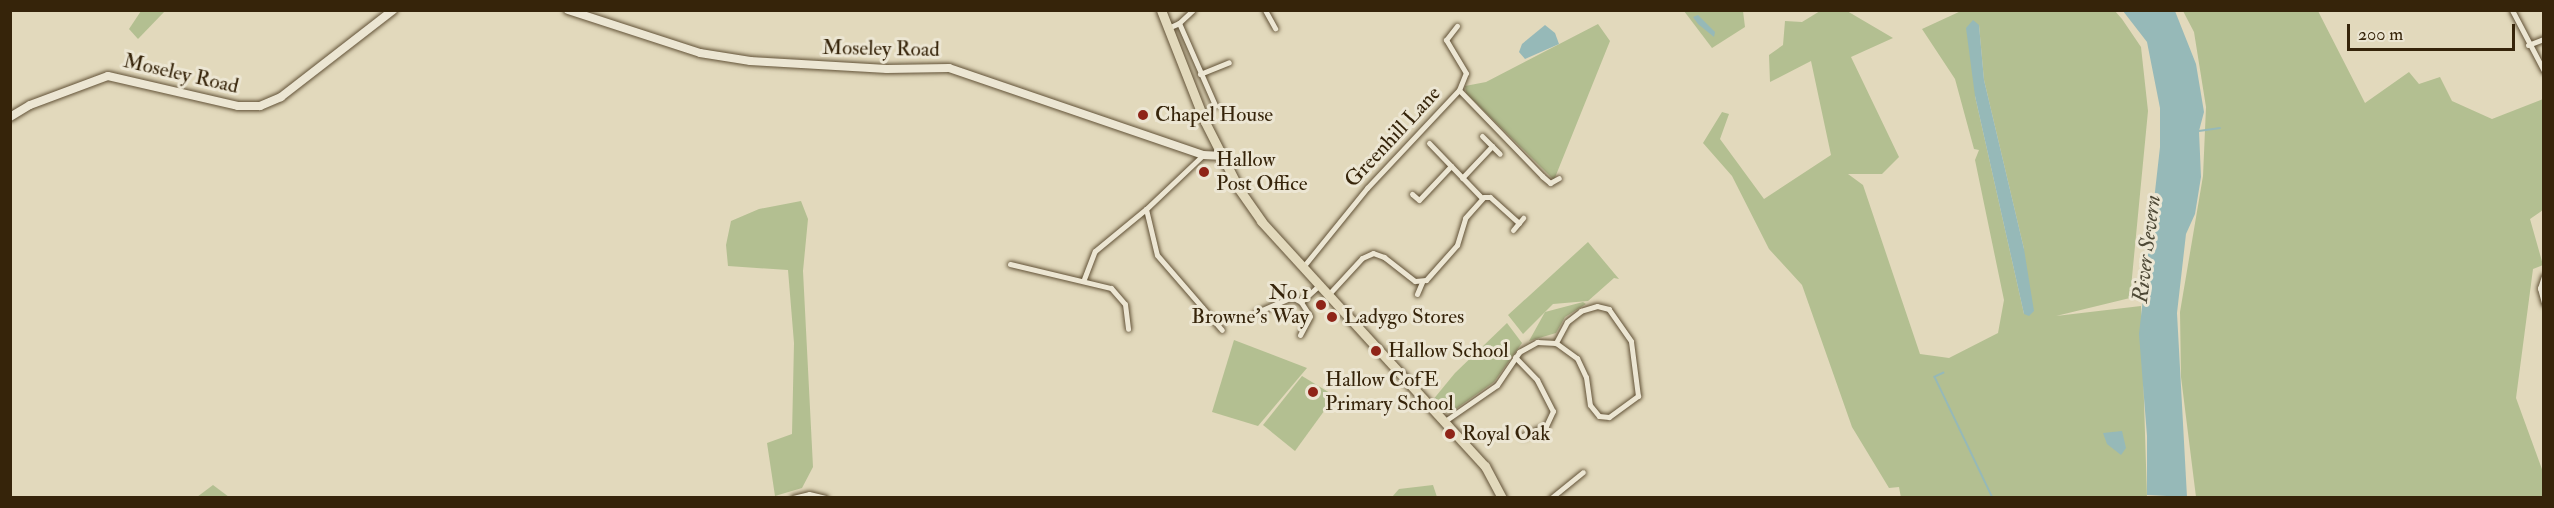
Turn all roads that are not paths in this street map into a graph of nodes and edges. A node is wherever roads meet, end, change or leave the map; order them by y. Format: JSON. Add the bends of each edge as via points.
{"nodes":[{"id":1,"x":393,"y":10,"type":"edge"},
{"id":2,"x":568,"y":10,"type":"edge"},
{"id":3,"x":1161,"y":10,"type":"edge"},
{"id":4,"x":1193,"y":10,"type":"edge"},
{"id":5,"x":1265,"y":10,"type":"edge"},
{"id":6,"x":2511,"y":10,"type":"edge"},
{"id":7,"x":1179,"y":23,"type":"junction"},
{"id":8,"x":1457,"y":26,"type":"dead end"},
{"id":9,"x":1166,"y":28,"type":"junction"},
{"id":10,"x":1275,"y":28,"type":"dead end"},
{"id":11,"x":2544,"y":39,"type":"edge"},
{"id":12,"x":2528,"y":45,"type":"junction"},
{"id":13,"x":1229,"y":62,"type":"dead end"},
{"id":14,"x":2544,"y":71,"type":"edge"},
{"id":15,"x":1200,"y":74,"type":"junction"},
{"id":16,"x":1459,"y":90,"type":"junction"},
{"id":17,"x":1215,"y":105,"type":"dead end"},
{"id":18,"x":10,"y":117,"type":"edge"},
{"id":19,"x":1482,"y":136,"type":"dead end"},
{"id":20,"x":1429,"y":143,"type":"dead end"},
{"id":21,"x":1492,"y":146,"type":"junction"},
{"id":22,"x":1203,"y":154,"type":"junction"},
{"id":23,"x":1500,"y":154,"type":"dead end"},
{"id":24,"x":1223,"y":156,"type":"junction"},
{"id":25,"x":1451,"y":166,"type":"junction"},
{"id":26,"x":1462,"y":178,"type":"junction"},
{"id":27,"x":1558,"y":178,"type":"dead end"},
{"id":28,"x":1412,"y":194,"type":"dead end"},
{"id":29,"x":1482,"y":198,"type":"junction"},
{"id":30,"x":1146,"y":209,"type":"junction"},
{"id":31,"x":1523,"y":218,"type":"dead end"},
{"id":32,"x":1519,"y":223,"type":"junction"},
{"id":33,"x":1513,"y":230,"type":"dead end"},
{"id":34,"x":1012,"y":266,"type":"dead end"},
{"id":35,"x":1303,"y":268,"type":"junction"},
{"id":36,"x":2544,"y":276,"type":"edge"},
{"id":37,"x":1084,"y":279,"type":"junction"},
{"id":38,"x":1422,"y":282,"type":"junction"},
{"id":39,"x":1318,"y":286,"type":"junction"},
{"id":40,"x":1417,"y":294,"type":"dead end"},
{"id":41,"x":1327,"y":296,"type":"junction"},
{"id":42,"x":1301,"y":302,"type":"junction"},
{"id":43,"x":2544,"y":303,"type":"edge"},
{"id":44,"x":1255,"y":314,"type":"dead end"},
{"id":45,"x":1120,"y":324,"type":"dead end"},
{"id":46,"x":1222,"y":330,"type":"dead end"},
{"id":47,"x":1300,"y":335,"type":"dead end"},
{"id":48,"x":1556,"y":343,"type":"junction"},
{"id":49,"x":1515,"y":357,"type":"junction"},
{"id":50,"x":1445,"y":421,"type":"junction"},
{"id":51,"x":1523,"y":436,"type":"dead end"},
{"id":52,"x":1583,"y":472,"type":"dead end"},
{"id":53,"x":793,"y":498,"type":"edge"},
{"id":54,"x":826,"y":498,"type":"edge"},
{"id":55,"x":1502,"y":498,"type":"edge"},
{"id":56,"x":1551,"y":498,"type":"edge"}],
"edges":[{"from":1,"to":18,"type":"street","name":"Moseley Road","via":[[281,97],[260,106],[238,106],[108,76],[30,105]]},
{"from":2,"to":22,"type":"street","name":"Moseley Road","via":[[689,50],[750,61],[949,69]]},
{"from":3,"to":9,"type":"main road"},
{"from":4,"to":7,"type":"street"},
{"from":5,"to":10,"type":"street"},
{"from":6,"to":12,"type":"street"},
{"from":7,"to":9,"type":"street"},
{"from":7,"to":15,"type":"street"},
{"from":8,"to":16,"type":"street","name":"Greenhill Lane","via":[[1446,40],[1467,73]]},
{"from":9,"to":24,"type":"main road"},
{"from":11,"to":12,"type":"street"},
{"from":12,"to":14,"type":"street"},
{"from":13,"to":15,"type":"street"},
{"from":15,"to":17,"type":"street"},
{"from":16,"to":27,"type":"street","via":[[1542,176],[1550,183]]},
{"from":16,"to":35,"type":"street","name":"Greenhill Lane","via":[[1367,188]]},
{"from":19,"to":21,"type":"street"},
{"from":20,"to":25,"type":"street"},
{"from":21,"to":23,"type":"street"},
{"from":21,"to":26,"type":"street"},
{"from":22,"to":24,"type":"street","name":"Moseley Road"},
{"from":22,"to":30,"type":"street"},
{"from":24,"to":35,"type":"main road","via":[[1261,220]]},
{"from":25,"to":26,"type":"street"},
{"from":25,"to":28,"type":"street","via":[[1419,200]]},
{"from":26,"to":29,"type":"street"},
{"from":29,"to":32,"type":"street","via":[[1490,197]]},
{"from":29,"to":38,"type":"street","via":[[1465,218],[1457,245]]},
{"from":30,"to":37,"type":"street","via":[[1095,251]]},
{"from":30,"to":46,"type":"street","via":[[1157,255]]},
{"from":31,"to":32,"type":"street"},
{"from":32,"to":33,"type":"street"},
{"from":34,"to":37,"type":"street"},
{"from":35,"to":39,"type":"main road"},
{"from":36,"to":43,"type":"street","via":[[2540,288]]},
{"from":37,"to":45,"type":"street","via":[[1118,294],[1127,309],[1128,327]]},
{"from":38,"to":40,"type":"street"},
{"from":38,"to":41,"type":"street","via":[[1408,277],[1384,256],[1373,253],[1362,258]]},
{"from":39,"to":41,"type":"main road"},
{"from":39,"to":42,"type":"street"},
{"from":41,"to":50,"type":"main road"},
{"from":42,"to":44,"type":"street","via":[[1292,297]]},
{"from":42,"to":47,"type":"street","via":[[1310,316]]},
{"from":48,"to":48,"type":"street","via":[[1570,351],[1582,367],[1590,405],[1599,416],[1609,417],[1638,396],[1631,341],[1609,309],[1597,306],[1581,311],[1567,322]]},
{"from":48,"to":49,"type":"street","via":[[1537,342]]},
{"from":49,"to":50,"type":"street","via":[[1497,385]]},
{"from":49,"to":51,"type":"street","via":[[1537,380],[1553,411],[1546,426]]},
{"from":50,"to":55,"type":"main road","via":[[1485,466]]},
{"from":52,"to":56,"type":"street"},
{"from":53,"to":54,"type":"street","via":[[809,494]]}]}
